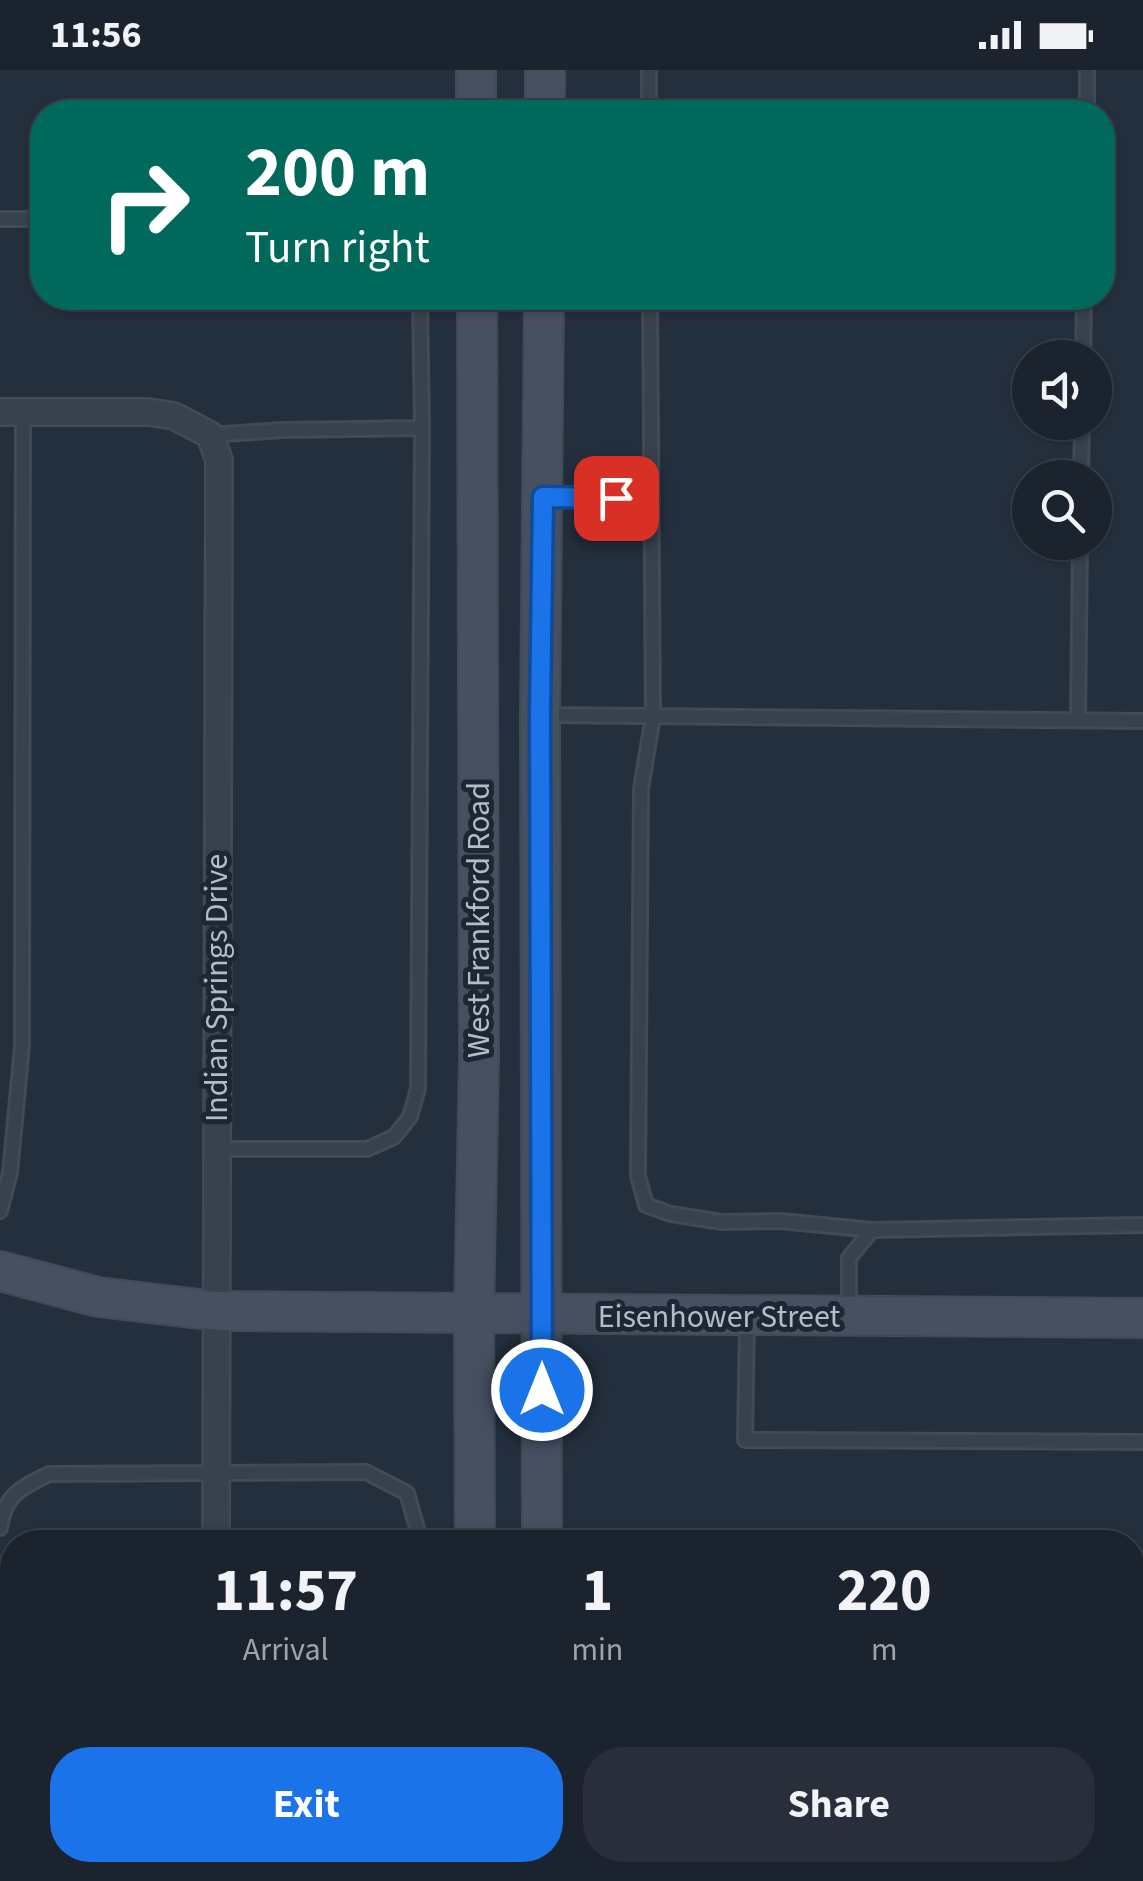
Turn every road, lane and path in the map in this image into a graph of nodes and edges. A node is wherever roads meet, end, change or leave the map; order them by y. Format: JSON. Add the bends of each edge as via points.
{"nodes":[{"id":1,"x":476,"y":70,"type":"edge"},
{"id":2,"x":546,"y":70,"type":"edge"},
{"id":3,"x":648,"y":70,"type":"edge"},
{"id":4,"x":1087,"y":70,"type":"edge"},
{"id":5,"x":476,"y":100,"type":"edge"},
{"id":6,"x":545,"y":100,"type":"edge"},
{"id":7,"x":649,"y":100,"type":"edge"},
{"id":8,"x":1086,"y":100,"type":"edge"},
{"id":9,"x":0,"y":219,"type":"edge"},
{"id":10,"x":30,"y":219,"type":"edge"},
{"id":11,"x":420,"y":310,"type":"edge"},
{"id":12,"x":477,"y":310,"type":"edge"},
{"id":13,"x":544,"y":310,"type":"edge"},
{"id":14,"x":650,"y":310,"type":"edge"},
{"id":15,"x":1084,"y":310,"type":"edge"},
{"id":16,"x":1083,"y":340,"type":"edge"},
{"id":17,"x":12,"y":412,"type":"edge"},
{"id":18,"x":422,"y":428,"type":"junction"},
{"id":19,"x":210,"y":435,"type":"junction"},
{"id":20,"x":543,"y":497,"type":"junction"},
{"id":21,"x":652,"y":498,"type":"junction"},
{"id":22,"x":1080,"y":560,"type":"edge"},
{"id":23,"x":540,"y":714,"type":"junction"},
{"id":24,"x":653,"y":716,"type":"junction"},
{"id":25,"x":1078,"y":720,"type":"junction"},
{"id":26,"x":1143,"y":721,"type":"edge"},
{"id":27,"x":216,"y":1149,"type":"junction"},
{"id":28,"x":0,"y":1211,"type":"edge"},
{"id":29,"x":1143,"y":1225,"type":"edge"},
{"id":30,"x":872,"y":1230,"type":"junction"},
{"id":31,"x":0,"y":1271,"type":"edge"},
{"id":32,"x":217,"y":1311,"type":"junction"},
{"id":33,"x":474,"y":1314,"type":"junction"},
{"id":34,"x":542,"y":1314,"type":"junction"},
{"id":35,"x":747,"y":1316,"type":"junction"},
{"id":36,"x":849,"y":1316,"type":"junction"},
{"id":37,"x":1143,"y":1318,"type":"edge"},
{"id":38,"x":1143,"y":1442,"type":"edge"},
{"id":39,"x":216,"y":1472,"type":"junction"},
{"id":40,"x":0,"y":1528,"type":"edge"},
{"id":41,"x":216,"y":1530,"type":"edge"},
{"id":42,"x":417,"y":1530,"type":"edge"},
{"id":43,"x":475,"y":1530,"type":"edge"},
{"id":44,"x":542,"y":1530,"type":"edge"}],
"edges":[{"from":1,"to":5,"type":"main road"},
{"from":2,"to":6,"type":"main road"},
{"from":3,"to":7,"type":"lane"},
{"from":4,"to":8,"type":"lane"},
{"from":9,"to":10,"type":"lane"},
{"from":11,"to":18,"type":"lane"},
{"from":12,"to":33,"type":"main road","name":"West Frankford Road"},
{"from":13,"to":20,"type":"main road","name":"West Frankford Road"},
{"from":14,"to":21,"type":"lane"},
{"from":15,"to":16,"type":"lane"},
{"from":17,"to":19,"type":"street","via":[[149,412],[174,416]]},
{"from":17,"to":28,"type":"lane","via":[[22,1046]]},
{"from":18,"to":19,"type":"lane"},
{"from":18,"to":27,"type":"lane","via":[[418,1089],[410,1117],[394,1137],[367,1149]]},
{"from":19,"to":27,"type":"street","name":"Indian Springs Drive","via":[[219,460]]},
{"from":20,"to":21,"type":"lane"},
{"from":20,"to":23,"type":"main road","name":"West Frankford Road"},
{"from":21,"to":24,"type":"lane"},
{"from":22,"to":25,"type":"lane"},
{"from":23,"to":24,"type":"lane"},
{"from":23,"to":34,"type":"main road","name":"West Frankford Road"},
{"from":24,"to":25,"type":"lane"},
{"from":24,"to":30,"type":"lane","via":[[641,789],[638,1176],[646,1205],[722,1222],[780,1220]]},
{"from":25,"to":26,"type":"lane"},
{"from":27,"to":32,"type":"street","name":"Indian Springs Drive"},
{"from":29,"to":30,"type":"lane"},
{"from":30,"to":36,"type":"lane","via":[[849,1258]]},
{"from":31,"to":32,"type":"main road","name":"Eisenhower Street","via":[[98,1297]]},
{"from":32,"to":33,"type":"main road","name":"Eisenhower Street"},
{"from":32,"to":39,"type":"street","name":"Indian Springs Drive"},
{"from":33,"to":34,"type":"main road","name":"Eisenhower Street"},
{"from":33,"to":43,"type":"main road","name":"West Frankford Road"},
{"from":34,"to":35,"type":"main road","name":"Eisenhower Street"},
{"from":34,"to":44,"type":"main road","name":"West Frankford Road"},
{"from":35,"to":36,"type":"main road","name":"Eisenhower Street"},
{"from":35,"to":38,"type":"lane","via":[[745,1440]]},
{"from":36,"to":37,"type":"main road","name":"Eisenhower Street"},
{"from":39,"to":40,"type":"lane","via":[[49,1474],[18,1489]]},
{"from":39,"to":41,"type":"street","name":"Indian Springs Drive"},
{"from":39,"to":42,"type":"lane","via":[[366,1472],[407,1493]]}]}
